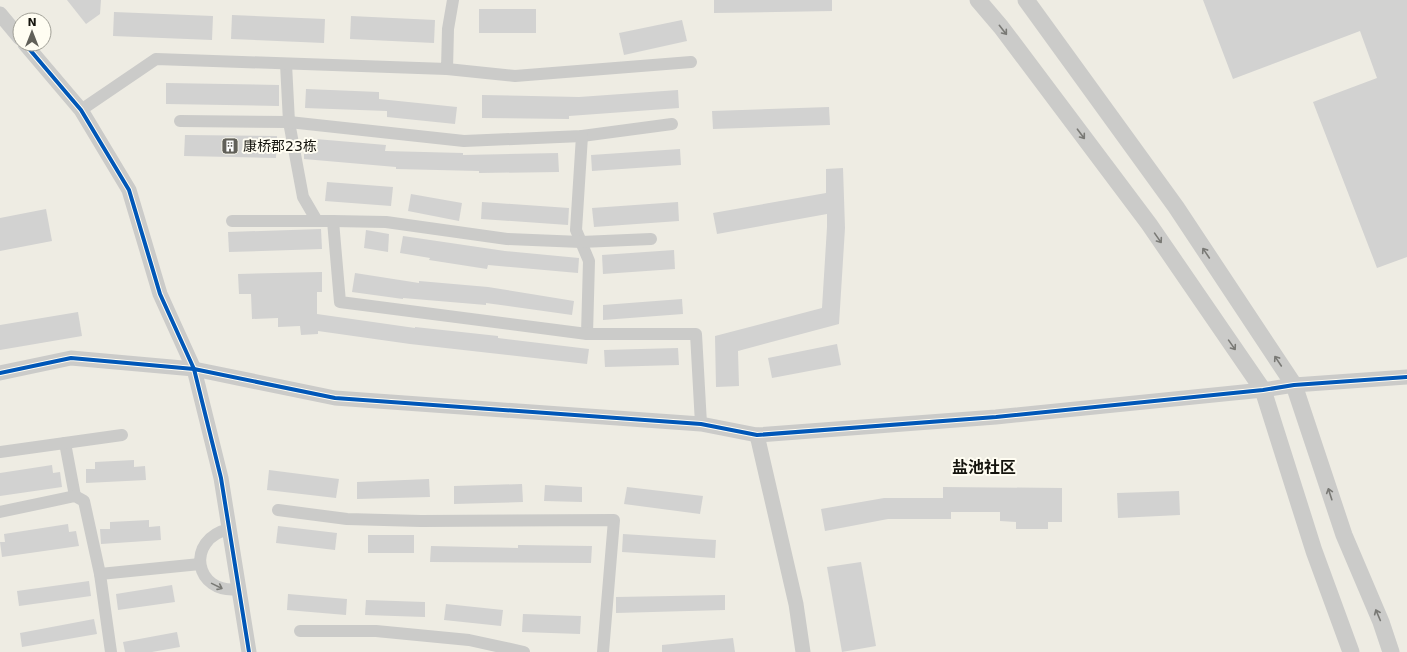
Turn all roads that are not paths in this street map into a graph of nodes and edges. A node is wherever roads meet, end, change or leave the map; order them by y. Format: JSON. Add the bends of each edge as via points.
{"nodes":[{"id":1,"x":453,"y":0,"type":"edge"},
{"id":2,"x":978,"y":0,"type":"edge"},
{"id":3,"x":1026,"y":0,"type":"edge"},
{"id":4,"x":0,"y":14,"type":"edge"},
{"id":5,"x":12,"y":28,"type":"edge"},
{"id":6,"x":32,"y":52,"type":"edge"},
{"id":7,"x":691,"y":62,"type":"dead end"},
{"id":8,"x":286,"y":64,"type":"junction"},
{"id":9,"x":447,"y":69,"type":"junction"},
{"id":10,"x":80,"y":110,"type":"junction"},
{"id":11,"x":180,"y":121,"type":"dead end"},
{"id":12,"x":290,"y":122,"type":"junction"},
{"id":13,"x":672,"y":124,"type":"dead end"},
{"id":14,"x":582,"y":136,"type":"junction"},
{"id":15,"x":232,"y":221,"type":"dead end"},
{"id":16,"x":317,"y":221,"type":"junction"},
{"id":17,"x":333,"y":221,"type":"junction"},
{"id":18,"x":651,"y":239,"type":"dead end"},
{"id":19,"x":581,"y":242,"type":"junction"},
{"id":20,"x":587,"y":334,"type":"junction"},
{"id":21,"x":194,"y":369,"type":"junction"},
{"id":22,"x":0,"y":373,"type":"edge"},
{"id":23,"x":1407,"y":377,"type":"edge"},
{"id":24,"x":1294,"y":385,"type":"junction"},
{"id":25,"x":1263,"y":390,"type":"junction"},
{"id":26,"x":701,"y":424,"type":"junction"},
{"id":27,"x":122,"y":434,"type":"dead end"},
{"id":28,"x":757,"y":435,"type":"junction"},
{"id":29,"x":65,"y":442,"type":"junction"},
{"id":30,"x":0,"y":452,"type":"edge"},
{"id":31,"x":75,"y":496,"type":"junction"},
{"id":32,"x":278,"y":510,"type":"dead end"},
{"id":33,"x":0,"y":512,"type":"edge"},
{"id":34,"x":229,"y":529,"type":"junction"},
{"id":35,"x":200,"y":564,"type":"junction"},
{"id":36,"x":100,"y":574,"type":"junction"},
{"id":37,"x":239,"y":589,"type":"junction"},
{"id":38,"x":300,"y":630,"type":"dead end"},
{"id":39,"x":111,"y":652,"type":"edge"},
{"id":40,"x":249,"y":652,"type":"edge"},
{"id":41,"x":524,"y":652,"type":"edge"},
{"id":42,"x":603,"y":652,"type":"edge"},
{"id":43,"x":803,"y":652,"type":"edge"},
{"id":44,"x":1350,"y":652,"type":"edge"},
{"id":45,"x":1391,"y":652,"type":"edge"}],
"edges":[{"from":1,"to":9,"type":"street","via":[[448,29]]},
{"from":2,"to":25,"type":"main road","one_way":true,"via":[[1149,224]]},
{"from":24,"to":3,"type":"main road","one_way":true,"via":[[1176,207]]},
{"from":4,"to":5,"type":"street"},
{"from":6,"to":10,"type":"street"},
{"from":7,"to":9,"type":"street","via":[[515,76]]},
{"from":8,"to":9,"type":"street"},
{"from":8,"to":10,"type":"street","via":[[156,59]]},
{"from":8,"to":12,"type":"street"},
{"from":10,"to":21,"type":"street","via":[[129,190],[160,294]]},
{"from":11,"to":12,"type":"street"},
{"from":12,"to":14,"type":"street","via":[[464,141]]},
{"from":12,"to":16,"type":"street","via":[[303,198]]},
{"from":13,"to":14,"type":"street"},
{"from":14,"to":19,"type":"street","via":[[576,230]]},
{"from":15,"to":16,"type":"street"},
{"from":16,"to":17,"type":"street"},
{"from":17,"to":19,"type":"street","via":[[386,222],[507,239]]},
{"from":17,"to":20,"type":"street","via":[[340,302]]},
{"from":18,"to":19,"type":"street"},
{"from":19,"to":20,"type":"street","via":[[589,262]]},
{"from":20,"to":26,"type":"street","via":[[696,334]]},
{"from":21,"to":22,"type":"street","via":[[71,358]]},
{"from":21,"to":26,"type":"street","via":[[335,398]]},
{"from":21,"to":34,"type":"street","via":[[221,478]]},
{"from":23,"to":24,"type":"street"},
{"from":24,"to":25,"type":"street"},
{"from":45,"to":24,"type":"main road","one_way":true,"via":[[1344,535]]},
{"from":25,"to":28,"type":"street","via":[[996,417]]},
{"from":25,"to":44,"type":"main road","via":[[1314,551]]},
{"from":26,"to":28,"type":"street"},
{"from":27,"to":29,"type":"street"},
{"from":28,"to":43,"type":"street","via":[[796,604]]},
{"from":29,"to":30,"type":"street"},
{"from":29,"to":31,"type":"street"},
{"from":31,"to":33,"type":"street"},
{"from":31,"to":36,"type":"street","via":[[84,501]]},
{"from":32,"to":42,"type":"street","via":[[347,519],[614,520]]},
{"from":34,"to":35,"type":"street","via":[[210,536],[200,554]]},
{"from":34,"to":37,"type":"street"},
{"from":35,"to":36,"type":"street"},
{"from":35,"to":37,"type":"street","one_way":true,"via":[[203,574],[219,588]]},
{"from":36,"to":39,"type":"street"},
{"from":37,"to":40,"type":"street"},
{"from":38,"to":41,"type":"street","via":[[376,630],[470,640]]}]}
